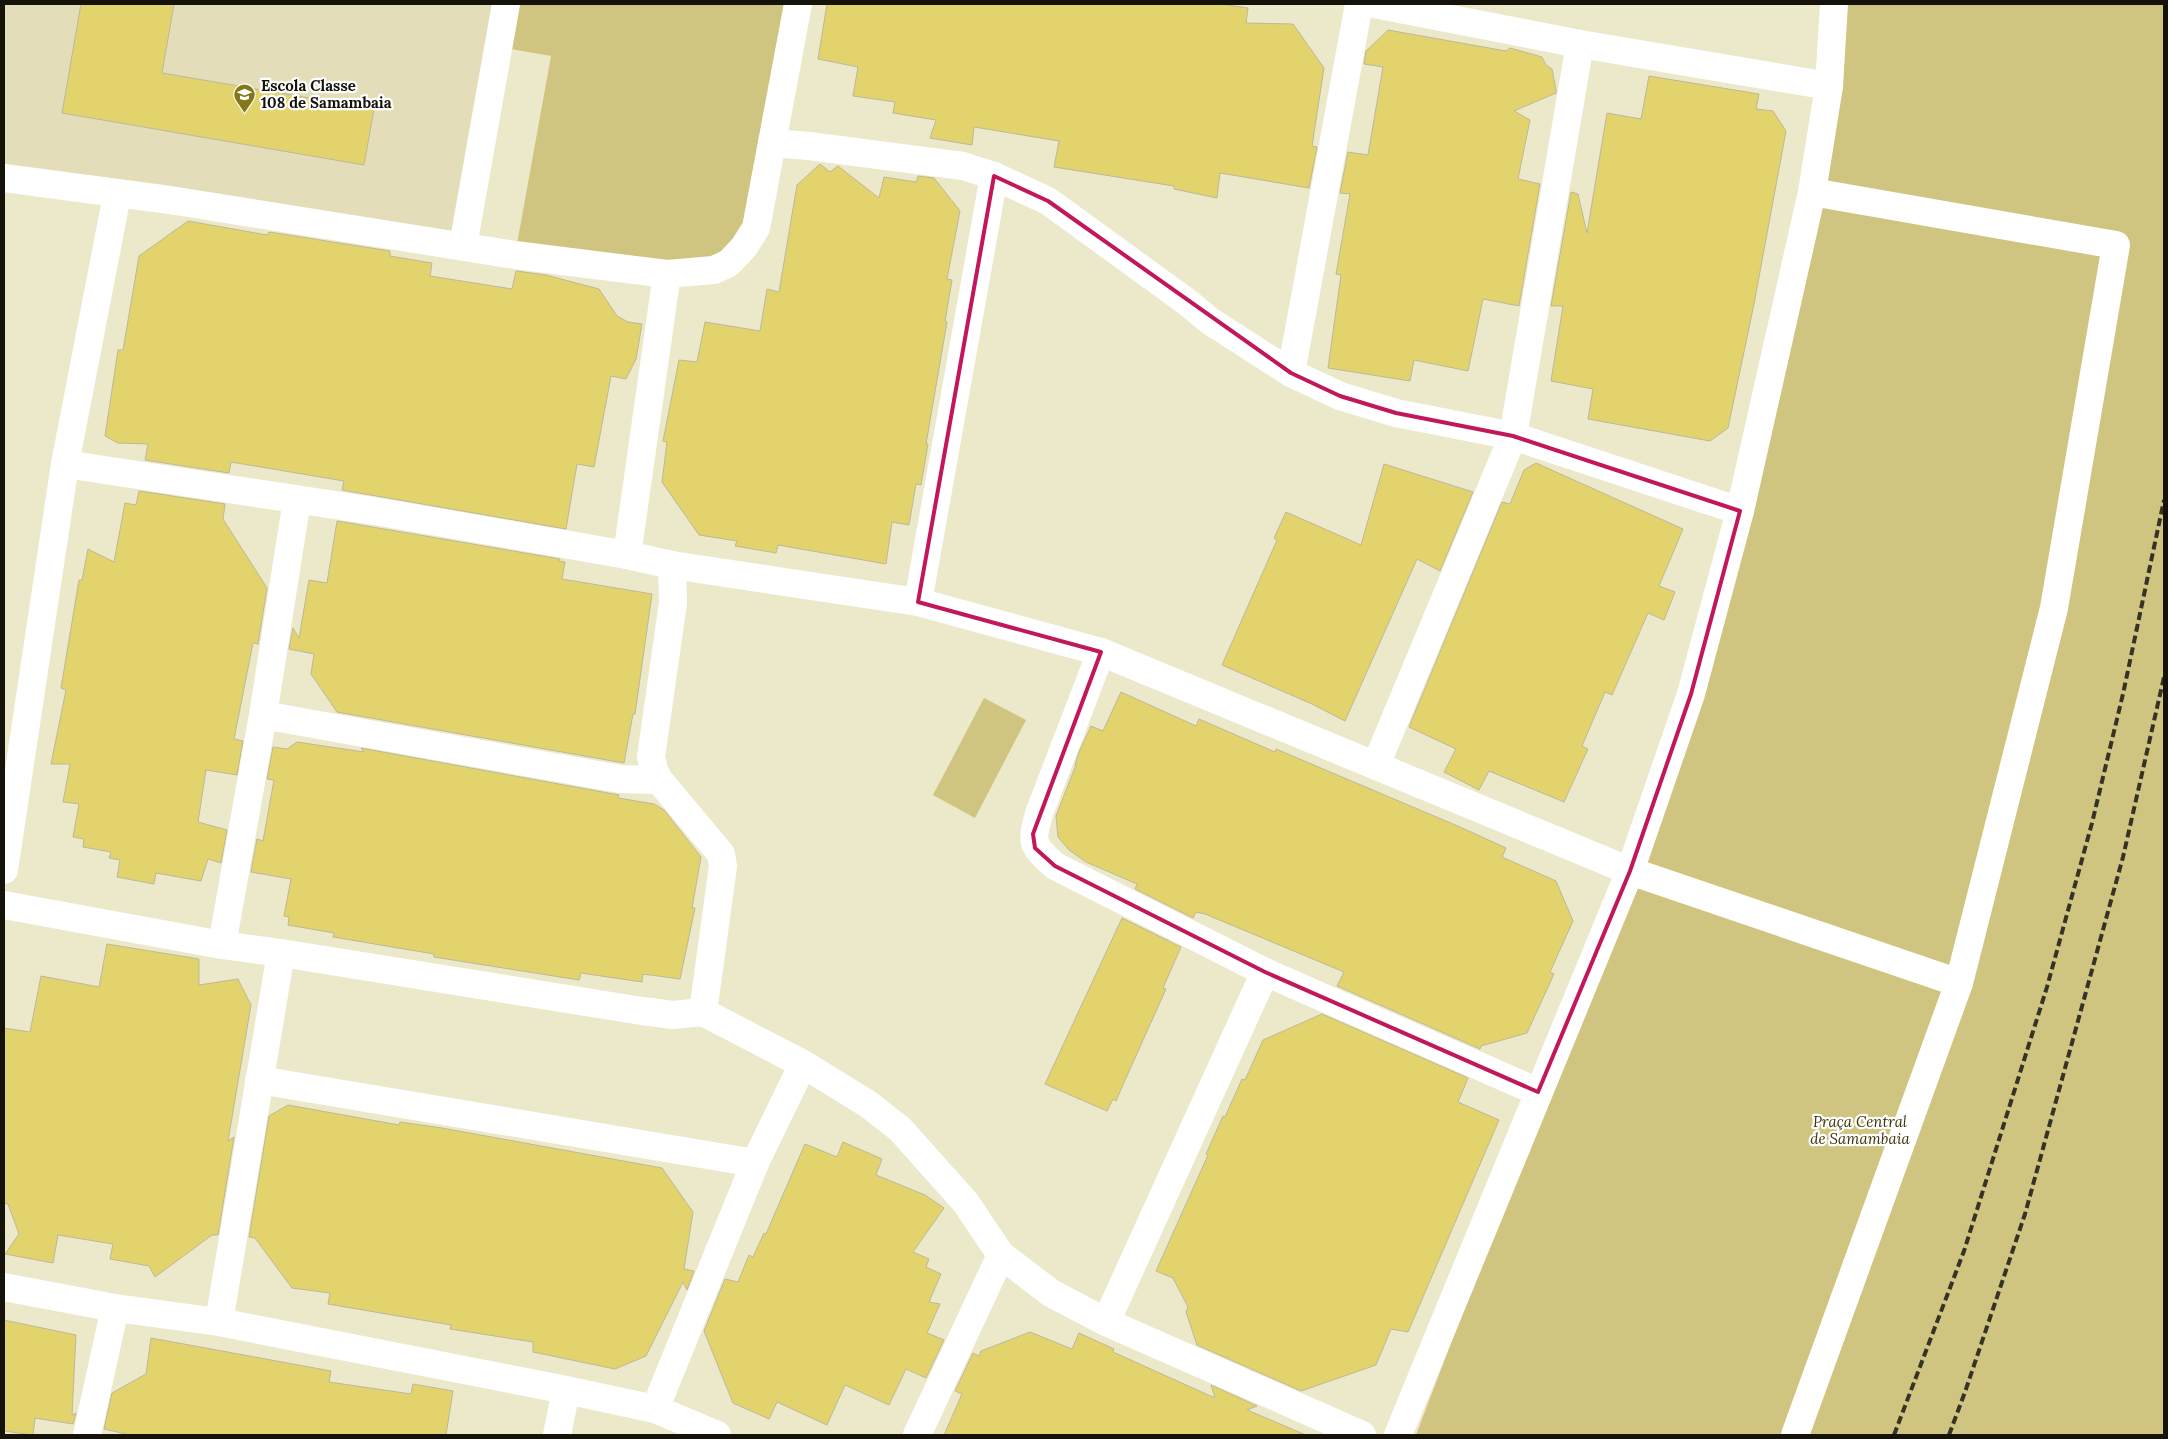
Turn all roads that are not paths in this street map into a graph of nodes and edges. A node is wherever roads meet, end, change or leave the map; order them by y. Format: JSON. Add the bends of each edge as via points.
{"nodes":[{"id":1,"x":506,"y":4,"type":"edge"},
{"id":2,"x":798,"y":4,"type":"edge"},
{"id":3,"x":1359,"y":4,"type":"edge"},
{"id":4,"x":1374,"y":4,"type":"edge"},
{"id":5,"x":1834,"y":4,"type":"edge"},
{"id":6,"x":1580,"y":44,"type":"junction"},
{"id":7,"x":1829,"y":86,"type":"junction"},
{"id":8,"x":772,"y":143,"type":"junction"},
{"id":9,"x":994,"y":176,"type":"junction"},
{"id":10,"x":4,"y":178,"type":"edge"},
{"id":11,"x":1812,"y":192,"type":"junction"},
{"id":12,"x":117,"y":194,"type":"junction"},
{"id":13,"x":463,"y":246,"type":"junction"},
{"id":14,"x":667,"y":274,"type":"junction"},
{"id":15,"x":1291,"y":372,"type":"junction"},
{"id":16,"x":1514,"y":436,"type":"junction"},
{"id":17,"x":65,"y":464,"type":"junction"},
{"id":18,"x":297,"y":500,"type":"junction"},
{"id":19,"x":1740,"y":511,"type":"junction"},
{"id":20,"x":627,"y":555,"type":"junction"},
{"id":21,"x":672,"y":565,"type":"junction"},
{"id":22,"x":918,"y":602,"type":"junction"},
{"id":23,"x":1101,"y":652,"type":"junction"},
{"id":24,"x":263,"y":716,"type":"junction"},
{"id":25,"x":1376,"y":765,"type":"junction"},
{"id":26,"x":660,"y":780,"type":"junction"},
{"id":27,"x":4,"y":870,"type":"edge"},
{"id":28,"x":1630,"y":871,"type":"junction"},
{"id":29,"x":4,"y":906,"type":"edge"},
{"id":30,"x":222,"y":945,"type":"junction"},
{"id":31,"x":281,"y":953,"type":"junction"},
{"id":32,"x":1266,"y":972,"type":"junction"},
{"id":33,"x":1959,"y":983,"type":"junction"},
{"id":34,"x":703,"y":1012,"type":"junction"},
{"id":35,"x":803,"y":1064,"type":"junction"},
{"id":36,"x":259,"y":1080,"type":"junction"},
{"id":37,"x":1538,"y":1092,"type":"junction"},
{"id":38,"x":755,"y":1163,"type":"junction"},
{"id":39,"x":1001,"y":1255,"type":"junction"},
{"id":40,"x":4,"y":1287,"type":"edge"},
{"id":41,"x":115,"y":1308,"type":"junction"},
{"id":42,"x":219,"y":1322,"type":"junction"},
{"id":43,"x":1106,"y":1322,"type":"junction"},
{"id":44,"x":566,"y":1390,"type":"junction"},
{"id":45,"x":655,"y":1409,"type":"junction"},
{"id":46,"x":87,"y":1435,"type":"edge"},
{"id":47,"x":558,"y":1435,"type":"edge"},
{"id":48,"x":717,"y":1435,"type":"edge"},
{"id":49,"x":917,"y":1435,"type":"edge"},
{"id":50,"x":1362,"y":1435,"type":"edge"},
{"id":51,"x":1398,"y":1435,"type":"edge"},
{"id":52,"x":1795,"y":1435,"type":"edge"}],
"edges":[{"from":1,"to":13,"type":"street"},
{"from":2,"to":8,"type":"street"},
{"from":3,"to":15,"type":"street"},
{"from":4,"to":6,"type":"street"},
{"from":5,"to":7,"type":"street"},
{"from":6,"to":7,"type":"street"},
{"from":6,"to":16,"type":"street"},
{"from":7,"to":11,"type":"street"},
{"from":8,"to":9,"type":"street","via":[[963,166]]},
{"from":8,"to":14,"type":"street","via":[[756,228],[744,247],[729,263],[714,270]]},
{"from":9,"to":15,"type":"street","via":[[1048,201],[1210,321]]},
{"from":9,"to":22,"type":"street"},
{"from":10,"to":12,"type":"street"},
{"from":11,"to":19,"type":"street"},
{"from":11,"to":33,"type":"street","via":[[2116,245],[2054,608]]},
{"from":12,"to":13,"type":"street"},
{"from":12,"to":17,"type":"street"},
{"from":13,"to":14,"type":"street"},
{"from":14,"to":20,"type":"street"},
{"from":15,"to":16,"type":"street","via":[[1340,396],[1396,413]]},
{"from":16,"to":19,"type":"street"},
{"from":16,"to":25,"type":"street"},
{"from":17,"to":18,"type":"street"},
{"from":17,"to":27,"type":"street"},
{"from":18,"to":20,"type":"street"},
{"from":18,"to":24,"type":"street"},
{"from":19,"to":28,"type":"street","via":[[1691,694]]},
{"from":20,"to":21,"type":"street"},
{"from":21,"to":22,"type":"street"},
{"from":21,"to":26,"type":"street","via":[[674,603],[651,757]]},
{"from":22,"to":23,"type":"street"},
{"from":23,"to":25,"type":"street"},
{"from":23,"to":32,"type":"street","via":[[1040,811],[1033,834],[1035,848],[1054,866]]},
{"from":24,"to":26,"type":"street","via":[[620,779]]},
{"from":24,"to":30,"type":"street"},
{"from":25,"to":28,"type":"street"},
{"from":26,"to":34,"type":"street","via":[[721,854],[723,866]]},
{"from":28,"to":33,"type":"street"},
{"from":28,"to":37,"type":"street"},
{"from":29,"to":30,"type":"street"},
{"from":30,"to":31,"type":"street"},
{"from":31,"to":34,"type":"street","via":[[650,1012],[673,1015]]},
{"from":31,"to":36,"type":"street"},
{"from":32,"to":37,"type":"street"},
{"from":32,"to":43,"type":"street"},
{"from":33,"to":52,"type":"street"},
{"from":34,"to":35,"type":"street"},
{"from":35,"to":38,"type":"street"},
{"from":35,"to":39,"type":"street","via":[[868,1104],[900,1129],[966,1203]]},
{"from":36,"to":38,"type":"street"},
{"from":36,"to":42,"type":"street"},
{"from":37,"to":51,"type":"street"},
{"from":38,"to":45,"type":"street"},
{"from":39,"to":43,"type":"street","via":[[1051,1293]]},
{"from":39,"to":49,"type":"street"},
{"from":40,"to":41,"type":"street"},
{"from":41,"to":42,"type":"street"},
{"from":41,"to":46,"type":"street"},
{"from":42,"to":44,"type":"street"},
{"from":43,"to":50,"type":"street"},
{"from":44,"to":45,"type":"street"},
{"from":44,"to":47,"type":"street"},
{"from":45,"to":48,"type":"street"}]}
